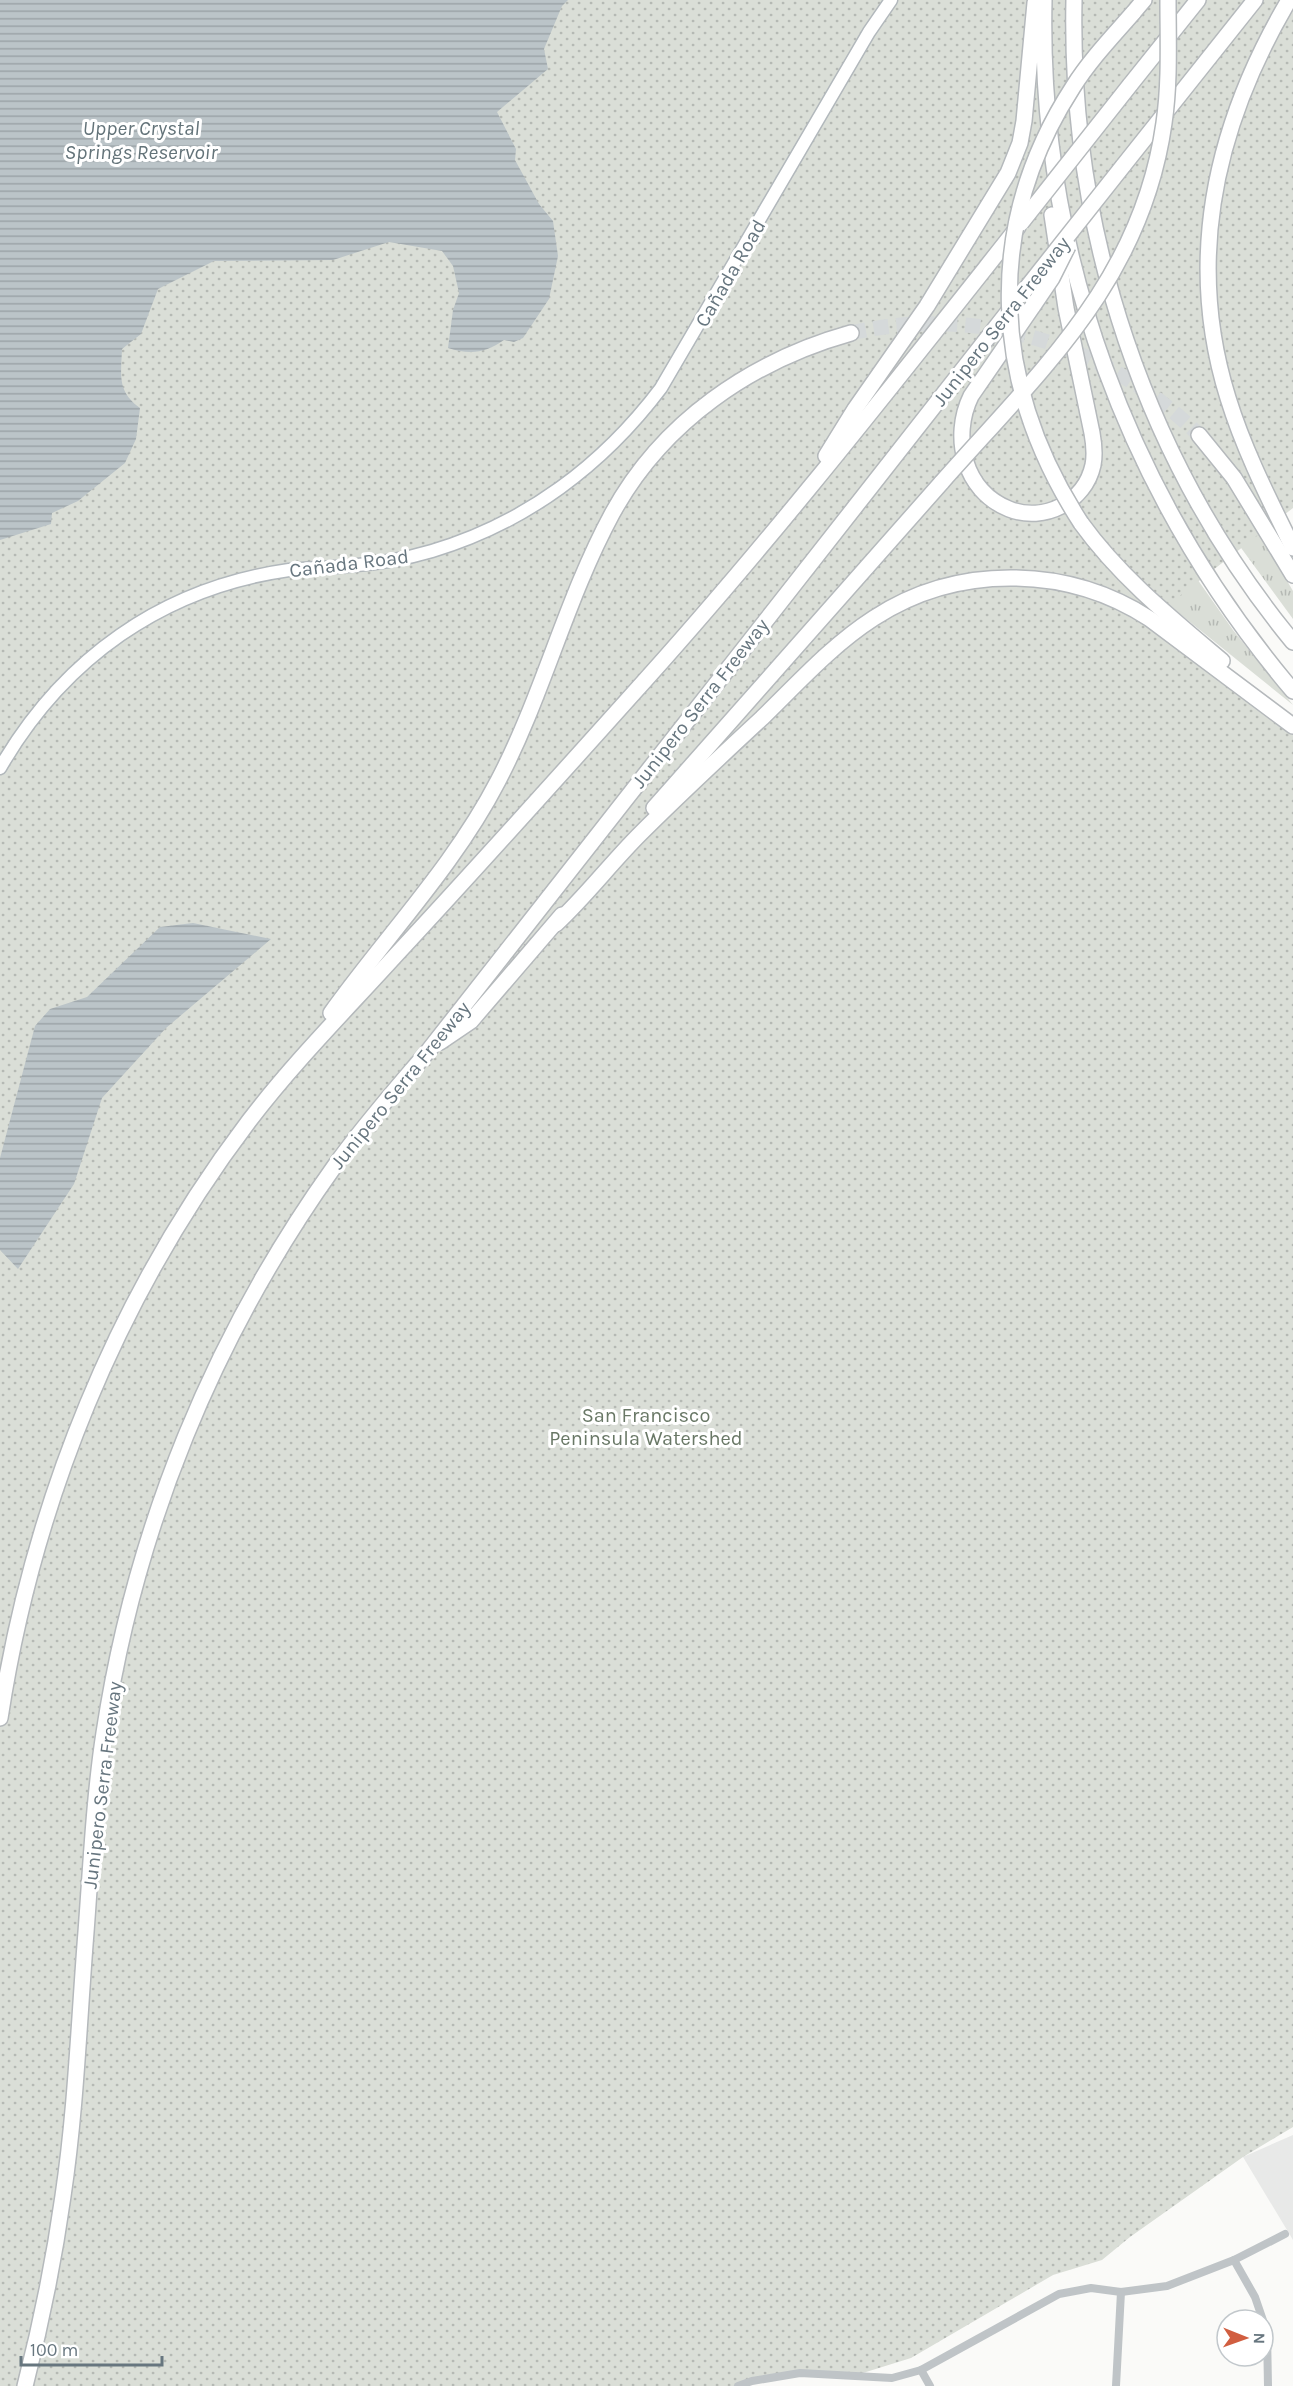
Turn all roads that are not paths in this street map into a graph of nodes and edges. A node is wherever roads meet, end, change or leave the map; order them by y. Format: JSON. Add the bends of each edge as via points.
{"nodes":[{"id":1,"x":891,"y":0,"type":"edge"},
{"id":2,"x":1035,"y":0,"type":"edge"},
{"id":3,"x":1044,"y":0,"type":"edge"},
{"id":4,"x":1074,"y":0,"type":"edge"},
{"id":5,"x":1144,"y":0,"type":"edge"},
{"id":6,"x":1168,"y":0,"type":"edge"},
{"id":7,"x":1198,"y":0,"type":"edge"},
{"id":8,"x":1255,"y":0,"type":"edge"},
{"id":9,"x":1289,"y":0,"type":"edge"},
{"id":10,"x":1052,"y":152,"type":"junction"},
{"id":11,"x":1081,"y":220,"type":"junction"},
{"id":12,"x":851,"y":333,"type":"tunnel mouth"},
{"id":13,"x":1198,"y":435,"type":"tunnel mouth"},
{"id":14,"x":792,"y":510,"type":"junction"},
{"id":15,"x":1293,"y":548,"type":"edge"},
{"id":16,"x":1293,"y":575,"type":"edge"},
{"id":17,"x":1293,"y":642,"type":"edge"},
{"id":18,"x":1293,"y":691,"type":"edge"},
{"id":19,"x":1293,"y":724,"type":"edge"},
{"id":20,"x":0,"y":768,"type":"edge"},
{"id":21,"x":556,"y":924,"type":"junction"},
{"id":22,"x":429,"y":1050,"type":"junction"},
{"id":23,"x":298,"y":1060,"type":"junction"},
{"id":24,"x":0,"y":1718,"type":"edge"},
{"id":25,"x":1285,"y":2234,"type":"dead end"},
{"id":26,"x":1234,"y":2260,"type":"junction"},
{"id":27,"x":1122,"y":2292,"type":"junction"},
{"id":28,"x":921,"y":2370,"type":"junction"},
{"id":29,"x":754,"y":2384,"type":"edge"},
{"id":30,"x":25,"y":2386,"type":"edge"},
{"id":31,"x":738,"y":2386,"type":"edge"},
{"id":32,"x":930,"y":2386,"type":"edge"},
{"id":33,"x":1116,"y":2386,"type":"edge"},
{"id":34,"x":1268,"y":2386,"type":"edge"}],
"edges":[{"from":1,"to":20,"type":"main road","name":"Cañada Road","via":[[661,387],[626,430],[585,470],[511,519],[431,551],[377,563],[267,574],[170,605],[111,641],[66,680],[36,714]]},
{"from":2,"to":14,"type":"highway","via":[[1024,122],[1008,173],[927,306],[855,409]]},
{"from":3,"to":10,"type":"highway"},
{"from":4,"to":17,"type":"highway","via":[[1082,155],[1099,248],[1124,336],[1153,411],[1193,494],[1241,572]]},
{"from":5,"to":19,"type":"highway","bridge":true,"via":[[1083,72],[1062,105],[1043,142],[1023,200],[1012,260],[1010,302],[1012,343],[1023,400],[1048,464],[1081,523],[1110,559],[1147,597]]},
{"from":6,"to":21,"type":"highway","bridge":true,"via":[[1168,82],[1162,138],[1148,193],[1127,246],[1100,296],[1075,330]]},
{"from":7,"to":14,"type":"highway","bridge":true},
{"from":8,"to":11,"type":"highway","name":"Junipero Serra Freeway","bridge":true},
{"from":9,"to":15,"type":"highway","via":[[1254,65],[1228,132],[1213,202],[1209,273],[1215,344],[1228,399],[1248,454]]},
{"from":10,"to":11,"type":"highway","bridge":true,"via":[[1050,197],[1061,280],[1094,453],[1089,476],[1075,497],[1052,510],[1033,514],[1005,507],[981,488],[964,458],[961,430],[971,396],[1052,278]]},
{"from":10,"to":18,"type":"highway","via":[[1068,244],[1086,314],[1137,448],[1201,566]]},
{"from":11,"to":22,"type":"highway","name":"Junipero Serra Freeway","bridge":true},
{"from":12,"to":23,"type":"highway","via":[[783,357],[728,388],[678,429],[636,477],[612,513],[594,552],[517,740],[482,811]]},
{"from":13,"to":16,"type":"highway","via":[[1234,478]]},
{"from":14,"to":23,"type":"highway","via":[[632,696]]},
{"from":19,"to":21,"type":"highway","via":[[1150,619],[1102,594],[1062,583],[1017,578],[974,580],[939,588],[886,610],[836,647],[652,822]]},
{"from":21,"to":22,"type":"highway","via":[[471,1021]]},
{"from":22,"to":30,"type":"highway","name":"Junipero Serra Freeway","via":[[336,1163],[269,1266],[203,1394],[152,1527],[132,1595],[103,1735],[63,2194]]},
{"from":23,"to":24,"type":"highway","via":[[247,1124],[189,1209],[137,1298],[100,1376],[51,1497],[31,1565]]},
{"from":25,"to":26,"type":"street"},
{"from":26,"to":27,"type":"street","via":[[1167,2286]]},
{"from":26,"to":34,"type":"street","via":[[1255,2297],[1267,2332]]},
{"from":27,"to":28,"type":"street","via":[[1091,2288],[1059,2294]]},
{"from":27,"to":33,"type":"street"},
{"from":28,"to":29,"type":"street","via":[[892,2378],[800,2373]]},
{"from":28,"to":32,"type":"street"},
{"from":29,"to":31,"type":"street"}]}
